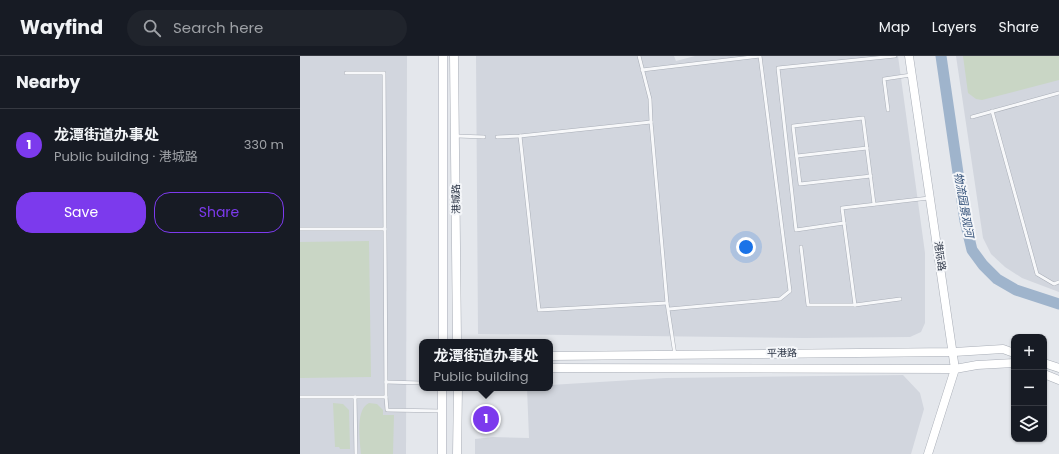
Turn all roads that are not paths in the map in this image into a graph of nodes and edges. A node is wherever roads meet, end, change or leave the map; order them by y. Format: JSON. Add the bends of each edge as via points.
{"nodes":[{"id":1,"x":443,"y":56,"type":"edge"},
{"id":2,"x":454,"y":56,"type":"edge"},
{"id":3,"x":639,"y":56,"type":"edge"},
{"id":4,"x":895,"y":56,"type":"edge"},
{"id":5,"x":910,"y":56,"type":"edge"},
{"id":6,"x":642,"y":70,"type":"junction"},
{"id":7,"x":346,"y":73,"type":"dead end"},
{"id":8,"x":912,"y":75,"type":"junction"},
{"id":9,"x":1059,"y":93,"type":"edge"},
{"id":10,"x":888,"y":110,"type":"dead end"},
{"id":11,"x":992,"y":111,"type":"junction"},
{"id":12,"x":972,"y":117,"type":"dead end"},
{"id":13,"x":651,"y":122,"type":"junction"},
{"id":14,"x":455,"y":136,"type":"junction"},
{"id":15,"x":520,"y":136,"type":"junction"},
{"id":16,"x":484,"y":137,"type":"dead end"},
{"id":17,"x":497,"y":137,"type":"dead end"},
{"id":18,"x":867,"y":148,"type":"junction"},
{"id":19,"x":797,"y":156,"type":"junction"},
{"id":20,"x":871,"y":176,"type":"junction"},
{"id":21,"x":931,"y":198,"type":"junction"},
{"id":22,"x":874,"y":204,"type":"junction"},
{"id":23,"x":844,"y":223,"type":"junction"},
{"id":24,"x":300,"y":229,"type":"edge"},
{"id":25,"x":385,"y":229,"type":"junction"},
{"id":26,"x":801,"y":247,"type":"dead end"},
{"id":27,"x":1059,"y":282,"type":"edge"},
{"id":28,"x":900,"y":299,"type":"dead end"},
{"id":29,"x":667,"y":303,"type":"junction"},
{"id":30,"x":854,"y":305,"type":"junction"},
{"id":31,"x":669,"y":309,"type":"junction"},
{"id":32,"x":443,"y":339,"type":"edge"},
{"id":33,"x":458,"y":339,"type":"edge"},
{"id":34,"x":954,"y":352,"type":"junction"},
{"id":35,"x":1011,"y":352,"type":"edge"},
{"id":36,"x":675,"y":354,"type":"junction"},
{"id":37,"x":553,"y":356,"type":"edge"},
{"id":38,"x":1011,"y":363,"type":"edge"},
{"id":39,"x":1047,"y":364,"type":"edge"},
{"id":40,"x":553,"y":368,"type":"edge"},
{"id":41,"x":1059,"y":368,"type":"edge"},
{"id":42,"x":955,"y":369,"type":"junction"},
{"id":43,"x":1047,"y":375,"type":"edge"},
{"id":44,"x":1059,"y":380,"type":"edge"},
{"id":45,"x":386,"y":382,"type":"junction"},
{"id":46,"x":419,"y":383,"type":"edge"},
{"id":47,"x":442,"y":391,"type":"edge"},
{"id":48,"x":458,"y":391,"type":"edge"},
{"id":49,"x":300,"y":397,"type":"edge"},
{"id":50,"x":355,"y":397,"type":"junction"},
{"id":51,"x":386,"y":397,"type":"junction"},
{"id":52,"x":442,"y":411,"type":"junction"},
{"id":53,"x":356,"y":454,"type":"edge"},
{"id":54,"x":442,"y":454,"type":"edge"},
{"id":55,"x":457,"y":454,"type":"edge"},
{"id":56,"x":928,"y":454,"type":"edge"}],
"edges":[{"from":1,"to":32,"type":"street"},
{"from":2,"to":14,"type":"street","name":"港城路"},
{"from":3,"to":6,"type":"lane"},
{"from":4,"to":23,"type":"lane","via":[[778,68],[796,230]]},
{"from":5,"to":8,"type":"street","name":"港际路"},
{"from":6,"to":13,"type":"lane","via":[[650,98]]},
{"from":6,"to":31,"type":"lane","via":[[760,56],[790,292],[780,299]]},
{"from":7,"to":25,"type":"lane","via":[[384,73]]},
{"from":8,"to":10,"type":"lane","via":[[884,79]]},
{"from":8,"to":21,"type":"street","name":"港际路"},
{"from":9,"to":11,"type":"lane"},
{"from":11,"to":12,"type":"lane"},
{"from":11,"to":27,"type":"lane","via":[[1037,274],[1054,284]]},
{"from":13,"to":15,"type":"lane"},
{"from":13,"to":29,"type":"lane"},
{"from":14,"to":16,"type":"lane"},
{"from":14,"to":33,"type":"street","name":"港城路"},
{"from":15,"to":17,"type":"lane"},
{"from":15,"to":29,"type":"lane","via":[[539,310]]},
{"from":18,"to":19,"type":"lane"},
{"from":18,"to":19,"type":"lane","via":[[863,118],[855,118],[793,126]]},
{"from":18,"to":20,"type":"lane"},
{"from":19,"to":20,"type":"lane","via":[[800,184]]},
{"from":20,"to":22,"type":"lane"},
{"from":21,"to":22,"type":"lane"},
{"from":21,"to":34,"type":"street","name":"港际路"},
{"from":22,"to":23,"type":"lane","via":[[842,208]]},
{"from":23,"to":30,"type":"lane"},
{"from":24,"to":25,"type":"lane"},
{"from":25,"to":45,"type":"lane"},
{"from":26,"to":30,"type":"lane","via":[[808,305]]},
{"from":28,"to":30,"type":"lane"},
{"from":29,"to":31,"type":"lane"},
{"from":31,"to":36,"type":"lane"},
{"from":34,"to":35,"type":"street","name":"平港路","via":[[1003,349]]},
{"from":34,"to":36,"type":"street","name":"平港路"},
{"from":34,"to":42,"type":"street","name":"港际路"},
{"from":36,"to":37,"type":"street","name":"平港路"},
{"from":38,"to":42,"type":"street","name":"平港路"},
{"from":39,"to":41,"type":"street"},
{"from":40,"to":42,"type":"street","name":"平港路"},
{"from":42,"to":56,"type":"street","name":"港际路"},
{"from":43,"to":44,"type":"street"},
{"from":45,"to":46,"type":"lane"},
{"from":45,"to":51,"type":"lane"},
{"from":47,"to":52,"type":"street"},
{"from":48,"to":55,"type":"street"},
{"from":49,"to":50,"type":"lane"},
{"from":50,"to":51,"type":"lane"},
{"from":50,"to":53,"type":"lane"},
{"from":51,"to":52,"type":"lane","via":[[386,410]]},
{"from":52,"to":54,"type":"street"}]}
